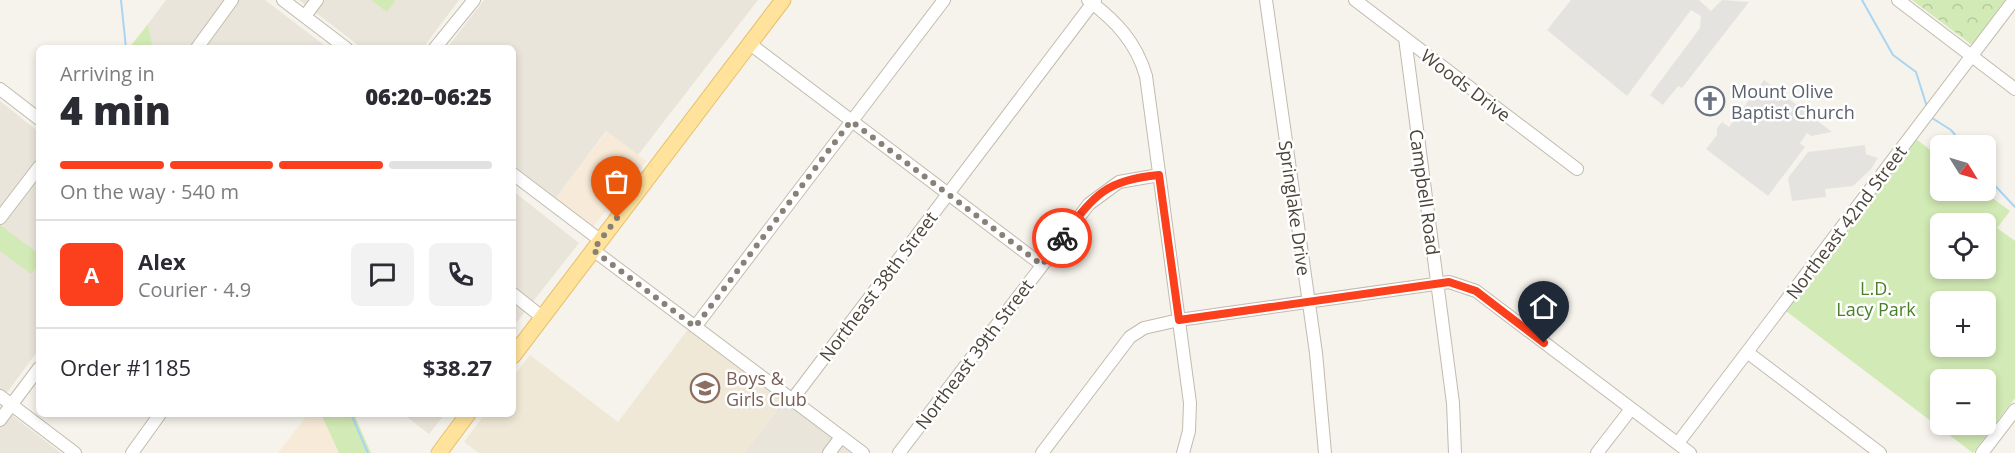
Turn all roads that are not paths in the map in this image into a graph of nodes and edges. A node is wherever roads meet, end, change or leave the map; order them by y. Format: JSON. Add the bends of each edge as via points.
{"nodes":[{"id":1,"x":232,"y":0,"type":"edge"},
{"id":2,"x":283,"y":0,"type":"edge"},
{"id":3,"x":317,"y":0,"type":"edge"},
{"id":4,"x":783,"y":0,"type":"edge"},
{"id":5,"x":944,"y":0,"type":"edge"},
{"id":6,"x":1266,"y":0,"type":"edge"},
{"id":7,"x":1355,"y":0,"type":"edge"},
{"id":8,"x":1898,"y":0,"type":"edge"},
{"id":9,"x":2014,"y":0,"type":"edge"},
{"id":10,"x":479,"y":1,"type":"edge"},
{"id":11,"x":1092,"y":1,"type":"edge"},
{"id":12,"x":304,"y":16,"type":"junction"},
{"id":13,"x":1405,"y":38,"type":"junction"},
{"id":14,"x":750,"y":44,"type":"junction"},
{"id":15,"x":199,"y":45,"type":"edge"},
{"id":16,"x":342,"y":45,"type":"edge"},
{"id":17,"x":438,"y":45,"type":"edge"},
{"id":18,"x":1971,"y":56,"type":"junction"},
{"id":19,"x":2015,"y":89,"type":"edge"},
{"id":20,"x":0,"y":90,"type":"edge"},
{"id":21,"x":36,"y":117,"type":"edge"},
{"id":22,"x":851,"y":121,"type":"junction"},
{"id":23,"x":1577,"y":169,"type":"dead end"},
{"id":24,"x":36,"y":170,"type":"edge"},
{"id":25,"x":1159,"y":175,"type":"junction"},
{"id":26,"x":516,"y":177,"type":"edge"},
{"id":27,"x":947,"y":194,"type":"junction"},
{"id":28,"x":0,"y":218,"type":"edge"},
{"id":29,"x":596,"y":245,"type":"junction"},
{"id":30,"x":1042,"y":265,"type":"junction"},
{"id":31,"x":1438,"y":284,"type":"junction"},
{"id":32,"x":516,"y":296,"type":"edge"},
{"id":33,"x":1308,"y":302,"type":"junction"},
{"id":34,"x":542,"y":317,"type":"junction"},
{"id":35,"x":1179,"y":320,"type":"junction"},
{"id":36,"x":695,"y":327,"type":"junction"},
{"id":37,"x":516,"y":352,"type":"edge"},
{"id":38,"x":1747,"y":352,"type":"junction"},
{"id":39,"x":36,"y":372,"type":"edge"},
{"id":40,"x":0,"y":396,"type":"edge"},
{"id":41,"x":792,"y":400,"type":"junction"},
{"id":42,"x":12,"y":405,"type":"junction"},
{"id":43,"x":1631,"y":409,"type":"junction"},
{"id":44,"x":2015,"y":410,"type":"edge"},
{"id":45,"x":158,"y":417,"type":"edge"},
{"id":46,"x":466,"y":417,"type":"edge"},
{"id":47,"x":0,"y":420,"type":"edge"},
{"id":48,"x":841,"y":437,"type":"junction"},
{"id":49,"x":1677,"y":443,"type":"junction"},
{"id":50,"x":75,"y":453,"type":"edge"},
{"id":51,"x":132,"y":453,"type":"edge"},
{"id":52,"x":439,"y":453,"type":"edge"},
{"id":53,"x":829,"y":453,"type":"edge"},
{"id":54,"x":863,"y":453,"type":"edge"},
{"id":55,"x":899,"y":453,"type":"edge"},
{"id":56,"x":1042,"y":453,"type":"edge"},
{"id":57,"x":1183,"y":453,"type":"edge"},
{"id":58,"x":1325,"y":453,"type":"edge"},
{"id":59,"x":1455,"y":453,"type":"edge"},
{"id":60,"x":1597,"y":453,"type":"edge"},
{"id":61,"x":1690,"y":453,"type":"edge"},
{"id":62,"x":1880,"y":453,"type":"edge"},
{"id":63,"x":1982,"y":453,"type":"edge"}],
"edges":[{"from":1,"to":15,"type":"street"},
{"from":2,"to":12,"type":"street"},
{"from":3,"to":12,"type":"street"},
{"from":4,"to":14,"type":"main road"},
{"from":5,"to":22,"type":"street"},
{"from":6,"to":33,"type":"street","name":"Springlake Drive"},
{"from":7,"to":13,"type":"street","name":"Woods Drive"},
{"from":8,"to":18,"type":"street"},
{"from":9,"to":18,"type":"street","name":"Northeast 42nd Street"},
{"from":10,"to":17,"type":"street"},
{"from":11,"to":25,"type":"street","via":[[1125,33],[1141,60]]},
{"from":11,"to":27,"type":"street","name":"Northeast 38th Street"},
{"from":12,"to":16,"type":"street"},
{"from":13,"to":23,"type":"street","name":"Woods Drive"},
{"from":13,"to":31,"type":"street","name":"Campbell Road"},
{"from":14,"to":22,"type":"street"},
{"from":14,"to":29,"type":"main road"},
{"from":18,"to":19,"type":"street"},
{"from":18,"to":38,"type":"street","name":"Northeast 42nd Street"},
{"from":20,"to":21,"type":"street"},
{"from":22,"to":27,"type":"street"},
{"from":22,"to":36,"type":"street"},
{"from":24,"to":28,"type":"street"},
{"from":25,"to":30,"type":"street","name":"Northeast 39th Street","via":[[1119,182],[1102,191]]},
{"from":25,"to":35,"type":"street"},
{"from":26,"to":29,"type":"street"},
{"from":27,"to":30,"type":"street"},
{"from":27,"to":41,"type":"street","name":"Northeast 38th Street"},
{"from":29,"to":34,"type":"main road"},
{"from":29,"to":36,"type":"street"},
{"from":30,"to":55,"type":"street","name":"Northeast 39th Street"},
{"from":31,"to":33,"type":"street"},
{"from":31,"to":43,"type":"street","via":[[1460,283],[1476,291]]},
{"from":31,"to":59,"type":"street","name":"Campbell Road","via":[[1453,403]]},
{"from":32,"to":34,"type":"street"},
{"from":33,"to":35,"type":"street"},
{"from":33,"to":58,"type":"street","name":"Springlake Drive","via":[[1321,390]]},
{"from":34,"to":37,"type":"main road"},
{"from":35,"to":56,"type":"street","via":[[1144,328],[1130,338]]},
{"from":35,"to":57,"type":"street","via":[[1190,403]]},
{"from":36,"to":41,"type":"street"},
{"from":38,"to":49,"type":"street","name":"Northeast 42nd Street"},
{"from":38,"to":62,"type":"street"},
{"from":39,"to":42,"type":"street"},
{"from":40,"to":42,"type":"street"},
{"from":41,"to":48,"type":"street"},
{"from":42,"to":47,"type":"street"},
{"from":42,"to":50,"type":"street"},
{"from":43,"to":49,"type":"street"},
{"from":43,"to":60,"type":"street"},
{"from":44,"to":63,"type":"street"},
{"from":45,"to":51,"type":"street"},
{"from":46,"to":52,"type":"main road"},
{"from":48,"to":53,"type":"street"},
{"from":48,"to":54,"type":"street"},
{"from":49,"to":61,"type":"street"}]}
